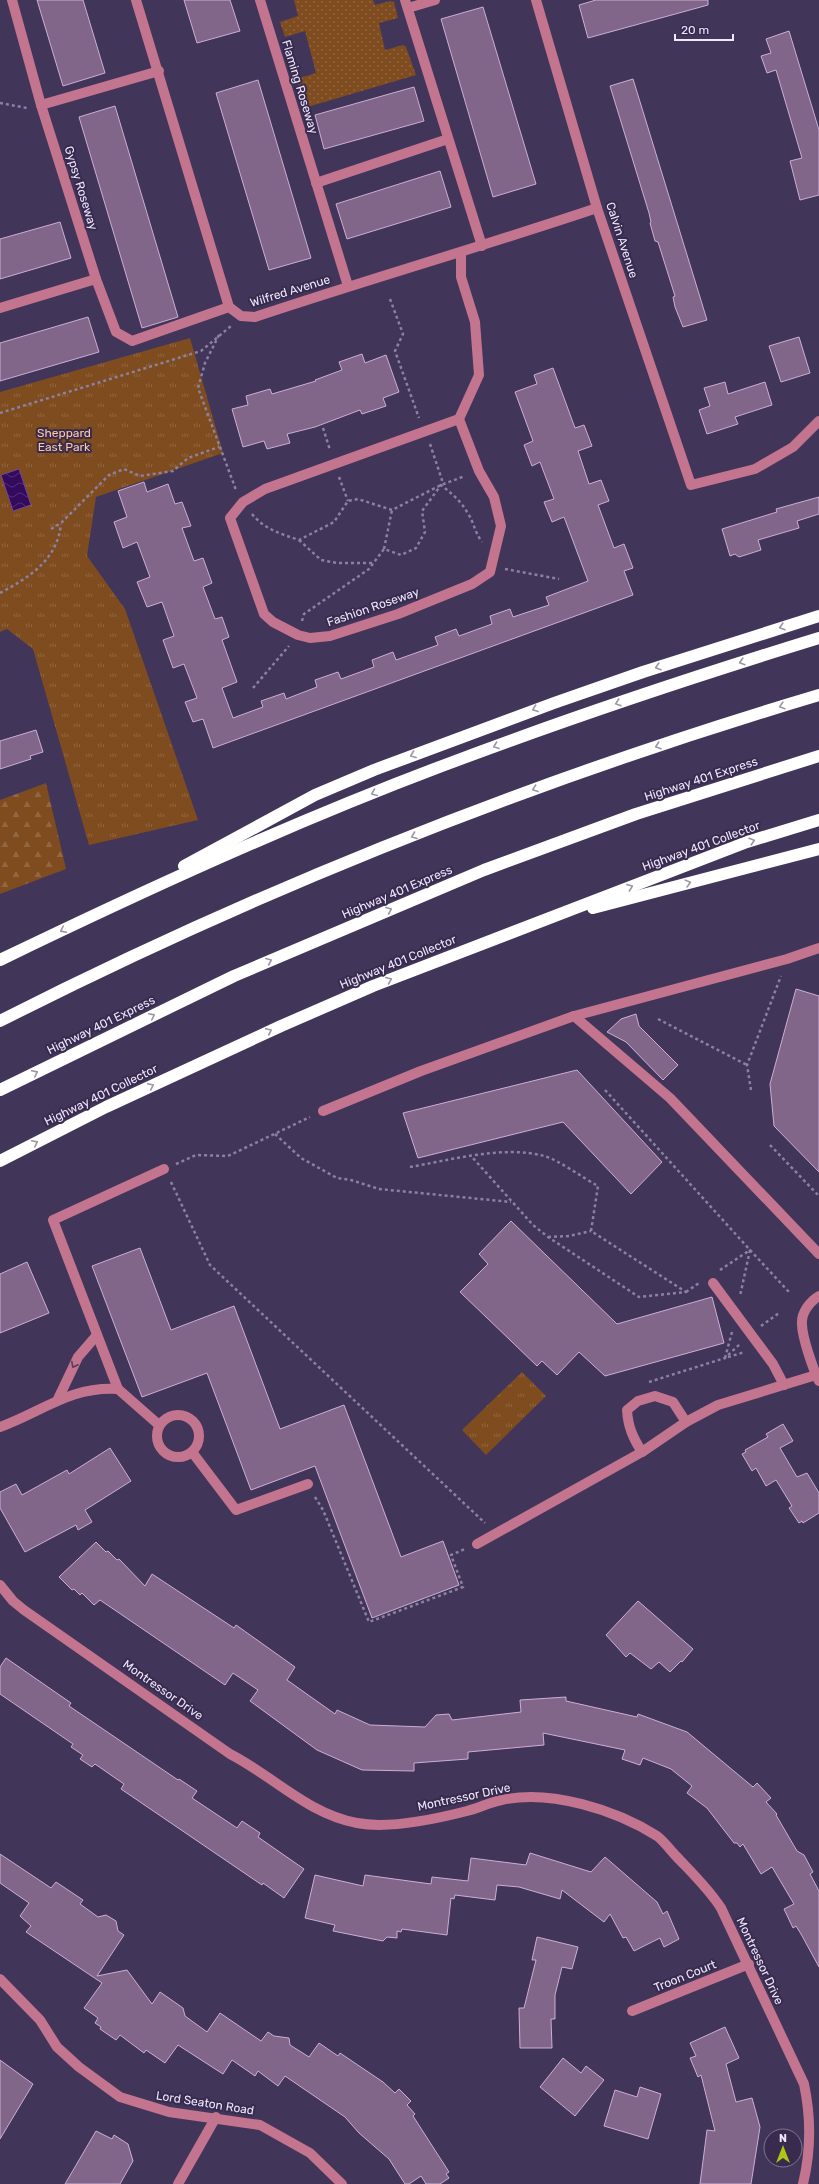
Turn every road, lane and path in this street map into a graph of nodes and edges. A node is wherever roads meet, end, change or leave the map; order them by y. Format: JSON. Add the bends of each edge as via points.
{"nodes":[{"id":1,"x":12,"y":0,"type":"edge"},
{"id":2,"x":136,"y":0,"type":"edge"},
{"id":3,"x":260,"y":0,"type":"edge"},
{"id":4,"x":435,"y":0,"type":"edge"},
{"id":5,"x":536,"y":0,"type":"edge"},
{"id":6,"x":406,"y":4,"type":"edge"},
{"id":7,"x":159,"y":72,"type":"junction"},
{"id":8,"x":0,"y":104,"type":"edge"},
{"id":9,"x":42,"y":105,"type":"junction"},
{"id":10,"x":30,"y":109,"type":"dead end"},
{"id":11,"x":448,"y":139,"type":"junction"},
{"id":12,"x":316,"y":183,"type":"junction"},
{"id":13,"x":597,"y":208,"type":"junction"},
{"id":14,"x":482,"y":246,"type":"junction"},
{"id":15,"x":460,"y":253,"type":"junction"},
{"id":16,"x":96,"y":279,"type":"junction"},
{"id":17,"x":348,"y":286,"type":"junction"},
{"id":18,"x":390,"y":299,"type":"dead end"},
{"id":19,"x":229,"y":307,"type":"junction"},
{"id":20,"x":0,"y":308,"type":"edge"},
{"id":21,"x":241,"y":316,"type":"junction"},
{"id":22,"x":0,"y":413,"type":"edge"},
{"id":23,"x":459,"y":419,"type":"junction"},
{"id":24,"x":819,"y":421,"type":"edge"},
{"id":25,"x":425,"y":432,"type":"junction"},
{"id":26,"x":219,"y":447,"type":"dead end"},
{"id":27,"x":441,"y":485,"type":"junction"},
{"id":28,"x":392,"y":510,"type":"dead end"},
{"id":29,"x":61,"y":523,"type":"junction"},
{"id":30,"x":51,"y":529,"type":"dead end"},
{"id":31,"x":299,"y":540,"type":"dead end"},
{"id":32,"x":384,"y":549,"type":"junction"},
{"id":33,"x":481,"y":550,"type":"dead end"},
{"id":34,"x":374,"y":563,"type":"junction"},
{"id":35,"x":491,"y":566,"type":"junction"},
{"id":36,"x":559,"y":579,"type":"dead end"},
{"id":37,"x":0,"y":593,"type":"edge"},
{"id":38,"x":819,"y":616,"type":"edge"},
{"id":39,"x":298,"y":635,"type":"junction"},
{"id":40,"x":819,"y":638,"type":"edge"},
{"id":41,"x":253,"y":688,"type":"dead end"},
{"id":42,"x":819,"y":695,"type":"edge"},
{"id":43,"x":819,"y":756,"type":"edge"},
{"id":44,"x":819,"y":820,"type":"edge"},
{"id":45,"x":819,"y":849,"type":"edge"},
{"id":46,"x":98,"y":913,"type":"junction"},
{"id":47,"x":528,"y":925,"type":"junction"},
{"id":48,"x":819,"y":948,"type":"edge"},
{"id":49,"x":787,"y":959,"type":"junction"},
{"id":50,"x":0,"y":960,"type":"edge"},
{"id":51,"x":574,"y":1016,"type":"junction"},
{"id":52,"x":658,"y":1019,"type":"dead end"},
{"id":53,"x":0,"y":1021,"type":"edge"},
{"id":54,"x":747,"y":1065,"type":"junction"},
{"id":55,"x":0,"y":1090,"type":"edge"},
{"id":56,"x":605,"y":1090,"type":"dead end"},
{"id":57,"x":751,"y":1090,"type":"dead end"},
{"id":58,"x":323,"y":1111,"type":"joint"},
{"id":59,"x":275,"y":1134,"type":"junction"},
{"id":60,"x":770,"y":1145,"type":"dead end"},
{"id":61,"x":472,"y":1157,"type":"junction"},
{"id":62,"x":0,"y":1161,"type":"edge"},
{"id":63,"x":410,"y":1167,"type":"dead end"},
{"id":64,"x":164,"y":1169,"type":"junction"},
{"id":65,"x":819,"y":1196,"type":"edge"},
{"id":66,"x":512,"y":1202,"type":"junction"},
{"id":67,"x":591,"y":1231,"type":"junction"},
{"id":68,"x":548,"y":1237,"type":"junction"},
{"id":69,"x":750,"y":1250,"type":"junction"},
{"id":70,"x":819,"y":1254,"type":"edge"},
{"id":71,"x":713,"y":1278,"type":"joint"},
{"id":72,"x":702,"y":1281,"type":"dead end"},
{"id":73,"x":686,"y":1292,"type":"junction"},
{"id":74,"x":789,"y":1292,"type":"dead end"},
{"id":75,"x":819,"y":1296,"type":"edge"},
{"id":76,"x":779,"y":1313,"type":"dead end"},
{"id":77,"x":736,"y":1314,"type":"junction"},
{"id":78,"x":751,"y":1334,"type":"junction"},
{"id":79,"x":97,"y":1335,"type":"junction"},
{"id":80,"x":760,"y":1346,"type":"junction"},
{"id":81,"x":724,"y":1358,"type":"junction"},
{"id":82,"x":818,"y":1378,"type":"edge"},
{"id":83,"x":784,"y":1385,"type":"junction"},
{"id":84,"x":118,"y":1389,"type":"junction"},
{"id":85,"x":655,"y":1396,"type":"junction"},
{"id":86,"x":58,"y":1399,"type":"junction"},
{"id":87,"x":686,"y":1422,"type":"junction"},
{"id":88,"x":159,"y":1425,"type":"junction"},
{"id":89,"x":0,"y":1427,"type":"edge"},
{"id":90,"x":192,"y":1452,"type":"junction"},
{"id":91,"x":642,"y":1452,"type":"junction"},
{"id":92,"x":308,"y":1484,"type":"joint"},
{"id":93,"x":496,"y":1533,"type":"junction"},
{"id":94,"x":477,"y":1544,"type":"dead end"},
{"id":95,"x":451,"y":1555,"type":"dead end"},
{"id":96,"x":0,"y":1585,"type":"edge"},
{"id":97,"x":749,"y":1964,"type":"junction"},
{"id":98,"x":0,"y":1979,"type":"edge"},
{"id":99,"x":632,"y":2011,"type":"dead end"},
{"id":100,"x":216,"y":2117,"type":"junction"},
{"id":101,"x":178,"y":2184,"type":"edge"},
{"id":102,"x":342,"y":2184,"type":"edge"},
{"id":103,"x":803,"y":2184,"type":"edge"}],
"edges":[{"from":1,"to":9,"type":"street","name":"Gypsy Roseway"},
{"from":2,"to":7,"type":"street"},
{"from":3,"to":12,"type":"street","name":"Flaming Roseway"},
{"from":4,"to":6,"type":"street"},
{"from":5,"to":13,"type":"street","name":"Calvin Avenue"},
{"from":6,"to":11,"type":"street"},
{"from":7,"to":9,"type":"street"},
{"from":7,"to":19,"type":"street"},
{"from":8,"to":10,"type":"path"},
{"from":9,"to":16,"type":"street","name":"Gypsy Roseway"},
{"from":11,"to":12,"type":"street"},
{"from":11,"to":14,"type":"street"},
{"from":12,"to":17,"type":"street","name":"Flaming Roseway"},
{"from":13,"to":14,"type":"street","name":"Wilfred Avenue"},
{"from":13,"to":24,"type":"street","name":"Calvin Avenue","via":[[691,485],[755,469],[793,447]]},
{"from":14,"to":15,"type":"street","name":"Wilfred Avenue"},
{"from":15,"to":17,"type":"street","name":"Wilfred Avenue"},
{"from":15,"to":23,"type":"street","via":[[462,277],[475,322],[478,375]]},
{"from":16,"to":19,"type":"street","name":"Gypsy Roseway","via":[[116,332],[132,341]]},
{"from":16,"to":20,"type":"street"},
{"from":17,"to":21,"type":"street","name":"Wilfred Avenue","via":[[256,317]]},
{"from":18,"to":25,"type":"path","via":[[403,334],[395,351]]},
{"from":19,"to":21,"type":"street","name":"Wilfred Avenue"},
{"from":21,"to":22,"type":"path","via":[[201,351]]},
{"from":23,"to":25,"type":"street","name":"Fashion Roseway"},
{"from":23,"to":35,"type":"street","name":"Fashion Roseway","via":[[479,472],[494,497],[501,526]]},
{"from":25,"to":27,"type":"path","via":[[442,480]]},
{"from":25,"to":39,"type":"street","name":"Fashion Roseway","via":[[265,489],[243,502],[230,518],[264,614],[273,622]]},
{"from":26,"to":29,"type":"path","via":[[188,458],[173,472],[140,476],[124,469],[109,475]]},
{"from":27,"to":32,"type":"path","via":[[422,511],[425,532],[416,548],[401,555]]},
{"from":27,"to":33,"type":"path","via":[[457,498],[468,513],[474,531],[482,543]]},
{"from":28,"to":32,"type":"path"},
{"from":29,"to":30,"type":"path"},
{"from":29,"to":37,"type":"path","via":[[60,539],[47,559],[26,579]]},
{"from":31,"to":34,"type":"path","via":[[321,560],[337,563]]},
{"from":32,"to":34,"type":"path"},
{"from":34,"to":39,"type":"path","via":[[304,614]]},
{"from":35,"to":36,"type":"path"},
{"from":35,"to":39,"type":"street","name":"Fashion Roseway","via":[[490,572],[472,584],[398,614],[330,636],[310,638]]},
{"from":38,"to":46,"type":"highway","one_way":true,"via":[[554,702],[367,773],[315,795]]},
{"from":39,"to":41,"type":"path"},
{"from":40,"to":46,"type":"highway","one_way":true,"via":[[594,710],[440,767],[296,825]]},
{"from":42,"to":53,"type":"highway","one_way":true,"via":[[605,764],[407,838],[218,917]]},
{"from":55,"to":43,"type":"highway","name":"Highway 401 Express","one_way":true,"via":[[234,976],[476,874],[636,814]]},
{"from":47,"to":44,"type":"highway","name":"Highway 401 Collector","one_way":true,"via":[[747,842]]},
{"from":47,"to":45,"type":"highway","one_way":true},
{"from":46,"to":50,"type":"highway","one_way":true},
{"from":62,"to":47,"type":"highway","name":"Highway 401 Collector","one_way":true,"via":[[106,1107],[281,1026],[373,986]]},
{"from":48,"to":49,"type":"street"},
{"from":49,"to":51,"type":"street"},
{"from":49,"to":54,"type":"path"},
{"from":51,"to":58,"type":"street","via":[[421,1071]]},
{"from":51,"to":70,"type":"street","via":[[670,1098]]},
{"from":52,"to":54,"type":"path"},
{"from":54,"to":57,"type":"path"},
{"from":56,"to":69,"type":"path"},
{"from":58,"to":59,"type":"path"},
{"from":59,"to":64,"type":"path","via":[[228,1156],[196,1155]]},
{"from":59,"to":66,"type":"path","via":[[302,1158],[336,1178],[352,1180],[379,1189]]},
{"from":60,"to":65,"type":"path"},
{"from":61,"to":63,"type":"path"},
{"from":61,"to":66,"type":"path"},
{"from":61,"to":67,"type":"path","via":[[511,1151],[545,1156],[598,1186]]},
{"from":64,"to":79,"type":"street","via":[[53,1220]]},
{"from":64,"to":93,"type":"path","via":[[210,1265]]},
{"from":66,"to":68,"type":"path"},
{"from":67,"to":68,"type":"path"},
{"from":67,"to":73,"type":"path"},
{"from":68,"to":73,"type":"path","via":[[639,1297]]},
{"from":69,"to":71,"type":"path"},
{"from":69,"to":74,"type":"path"},
{"from":69,"to":77,"type":"path"},
{"from":71,"to":77,"type":"street"},
{"from":72,"to":73,"type":"path"},
{"from":75,"to":82,"type":"street","via":[[811,1301],[802,1324]]},
{"from":76,"to":78,"type":"path"},
{"from":77,"to":78,"type":"street"},
{"from":77,"to":81,"type":"path"},
{"from":78,"to":80,"type":"street"},
{"from":78,"to":81,"type":"path"},
{"from":79,"to":84,"type":"street"},
{"from":79,"to":86,"type":"street","one_way":true,"via":[[78,1358]]},
{"from":80,"to":81,"type":"path"},
{"from":80,"to":83,"type":"street"},
{"from":81,"to":85,"type":"path","via":[[648,1381]]},
{"from":82,"to":83,"type":"street"},
{"from":83,"to":87,"type":"street","via":[[718,1406]]},
{"from":84,"to":86,"type":"street","via":[[101,1388]]},
{"from":84,"to":88,"type":"street"},
{"from":85,"to":87,"type":"street","via":[[673,1402]]},
{"from":85,"to":91,"type":"street","via":[[638,1401],[627,1410],[632,1436]]},
{"from":86,"to":89,"type":"street"},
{"from":87,"to":91,"type":"street"},
{"from":88,"to":90,"type":"street","via":[[156,1438],[167,1455],[180,1458]]},
{"from":88,"to":90,"type":"street","via":[[170,1416],[178,1414],[192,1419],[197,1425],[199,1439]]},
{"from":90,"to":92,"type":"street","via":[[236,1510]]},
{"from":91,"to":93,"type":"street"},
{"from":92,"to":95,"type":"path","via":[[323,1510],[368,1622],[463,1587]]},
{"from":93,"to":94,"type":"street"},
{"from":96,"to":97,"type":"street","name":"Montressor Drive","via":[[24,1610],[230,1754],[254,1766],[279,1787],[328,1814],[357,1823],[386,1824],[444,1816],[502,1800],[537,1797],[581,1804],[632,1822],[658,1837],[710,1891]]},
{"from":97,"to":99,"type":"street","name":"Troon Court"},
{"from":97,"to":103,"type":"street","name":"Montressor Drive","via":[[804,2084],[810,2110]]},
{"from":98,"to":100,"type":"street","name":"Lord Seaton Road","via":[[40,2020],[57,2046],[79,2067],[120,2097],[169,2112]]},
{"from":100,"to":101,"type":"street"},
{"from":100,"to":102,"type":"street","name":"Lord Seaton Road","via":[[260,2125],[310,2153]]}]}
